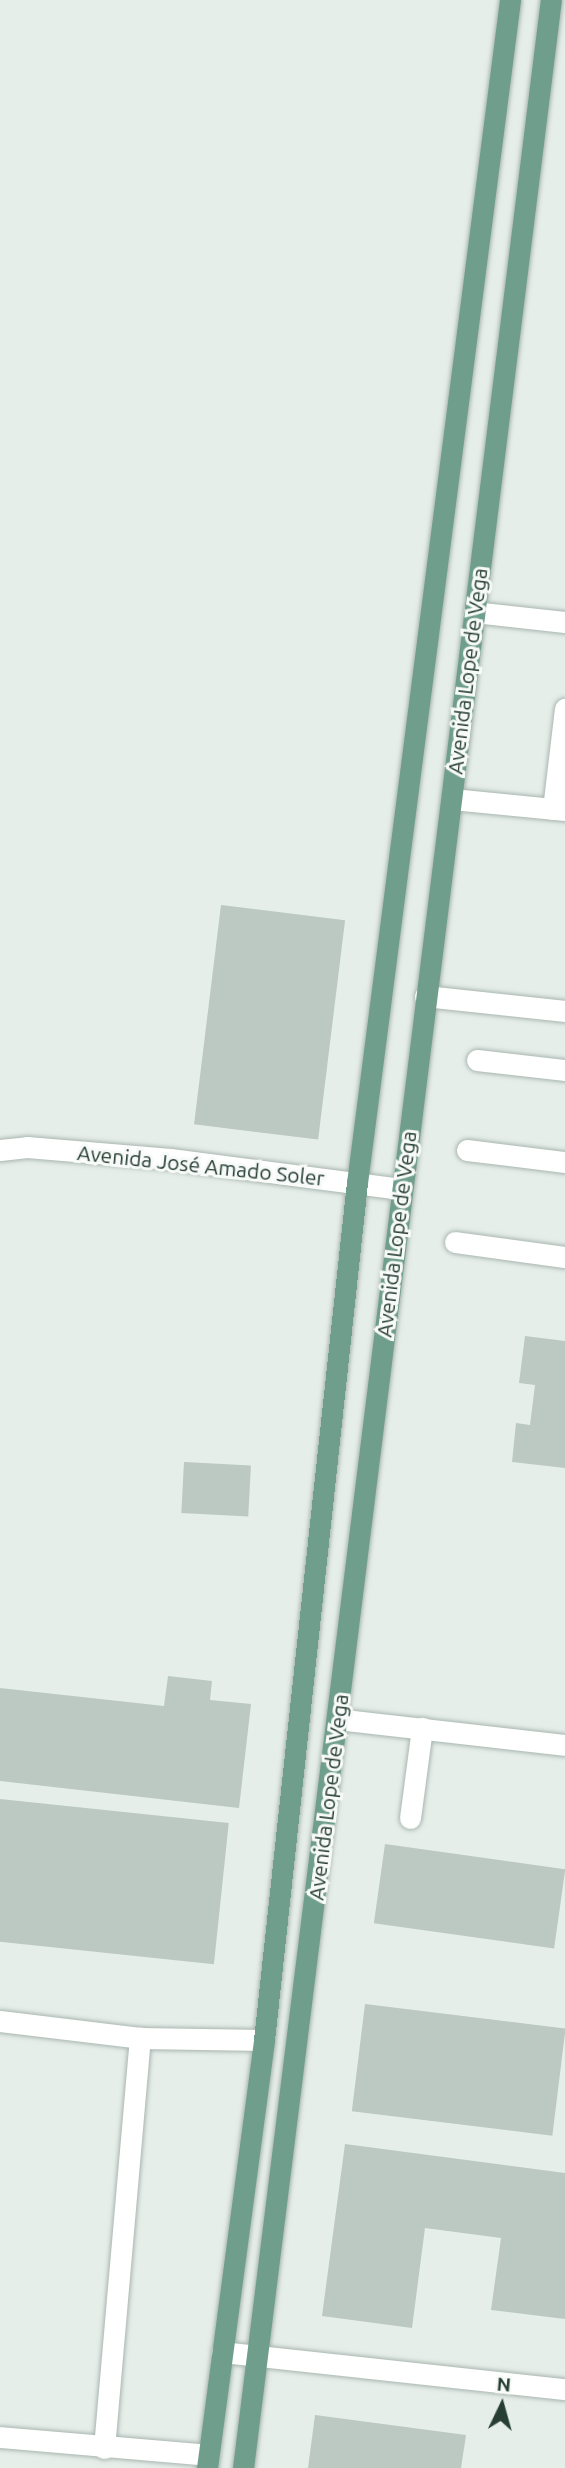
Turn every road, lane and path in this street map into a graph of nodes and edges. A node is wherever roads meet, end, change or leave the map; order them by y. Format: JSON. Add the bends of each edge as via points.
{"nodes":[{"id":1,"x":510,"y":0,"type":"edge"},
{"id":2,"x":551,"y":0,"type":"edge"},
{"id":3,"x":474,"y":611,"type":"junction"},
{"id":4,"x":565,"y":622,"type":"edge"},
{"id":5,"x":564,"y":723,"type":"edge"},
{"id":6,"x":452,"y":799,"type":"junction"},
{"id":7,"x":559,"y":810,"type":"edge"},
{"id":8,"x":425,"y":996,"type":"junction"},
{"id":9,"x":565,"y":1011,"type":"edge"},
{"id":10,"x":477,"y":1060,"type":"dead end"},
{"id":11,"x":565,"y":1070,"type":"edge"},
{"id":12,"x":0,"y":1150,"type":"edge"},
{"id":13,"x":467,"y":1150,"type":"dead end"},
{"id":14,"x":565,"y":1162,"type":"edge"},
{"id":15,"x":357,"y":1183,"type":"junction"},
{"id":16,"x":401,"y":1189,"type":"junction"},
{"id":17,"x":455,"y":1242,"type":"dead end"},
{"id":18,"x":565,"y":1257,"type":"edge"},
{"id":19,"x":337,"y":1719,"type":"junction"},
{"id":20,"x":422,"y":1728,"type":"junction"},
{"id":21,"x":565,"y":1745,"type":"edge"},
{"id":22,"x":410,"y":1818,"type":"dead end"},
{"id":23,"x":0,"y":2021,"type":"edge"},
{"id":24,"x":140,"y":2038,"type":"junction"},
{"id":25,"x":264,"y":2039,"type":"junction"},
{"id":26,"x":222,"y":2352,"type":"junction"},
{"id":27,"x":258,"y":2356,"type":"junction"},
{"id":28,"x":565,"y":2389,"type":"edge"},
{"id":29,"x":0,"y":2437,"type":"edge"},
{"id":30,"x":104,"y":2448,"type":"junction"},
{"id":31,"x":207,"y":2461,"type":"edge"},
{"id":32,"x":243,"y":2468,"type":"edge"}],
"edges":[{"from":1,"to":15,"type":"main road","name":"Avenida Lope de Vega"},
{"from":2,"to":3,"type":"main road","name":"Avenida Lope de Vega"},
{"from":3,"to":4,"type":"street"},
{"from":3,"to":6,"type":"main road","name":"Avenida Lope de Vega"},
{"from":5,"to":7,"type":"street"},
{"from":6,"to":7,"type":"street"},
{"from":6,"to":8,"type":"main road","name":"Avenida Lope de Vega"},
{"from":8,"to":9,"type":"street"},
{"from":8,"to":16,"type":"main road","name":"Avenida Lope de Vega"},
{"from":10,"to":11,"type":"street"},
{"from":12,"to":15,"type":"street","name":"Avenida José Amado Soler","via":[[27,1147],[157,1158]]},
{"from":13,"to":14,"type":"street"},
{"from":15,"to":16,"type":"street","name":"Avenida José Amado Soler"},
{"from":15,"to":25,"type":"main road","name":"Avenida Lope de Vega"},
{"from":16,"to":19,"type":"main road","name":"Avenida Lope de Vega"},
{"from":17,"to":18,"type":"street"},
{"from":19,"to":20,"type":"street"},
{"from":19,"to":27,"type":"main road","name":"Avenida Lope de Vega"},
{"from":20,"to":21,"type":"street"},
{"from":20,"to":22,"type":"street"},
{"from":23,"to":24,"type":"street"},
{"from":24,"to":25,"type":"street"},
{"from":24,"to":30,"type":"street"},
{"from":25,"to":26,"type":"main road","name":"Avenida Lope de Vega"},
{"from":26,"to":27,"type":"street"},
{"from":26,"to":31,"type":"main road","name":"Avenida Lope de Vega"},
{"from":27,"to":28,"type":"street"},
{"from":27,"to":32,"type":"main road","name":"Avenida Lope de Vega"},
{"from":29,"to":30,"type":"street"},
{"from":30,"to":31,"type":"street"}]}
